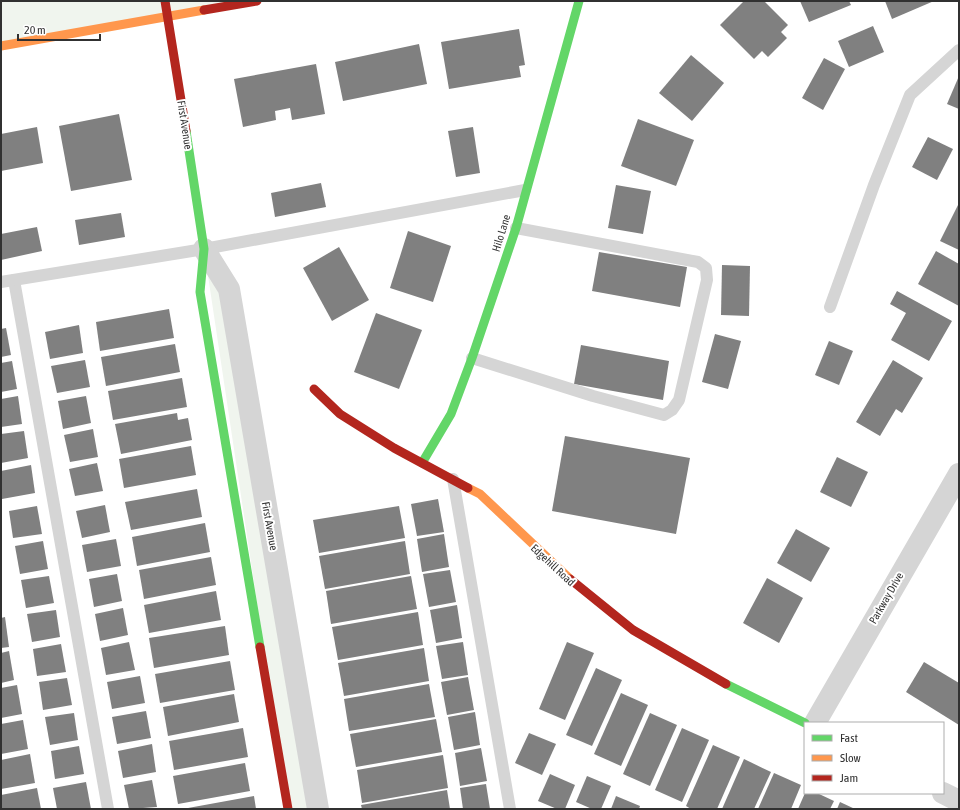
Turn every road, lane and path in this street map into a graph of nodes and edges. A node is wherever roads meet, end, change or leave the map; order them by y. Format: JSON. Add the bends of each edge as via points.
{"nodes":[{"id":1,"x":165,"y":1,"type":"edge"},
{"id":2,"x":256,"y":1,"type":"edge"},
{"id":3,"x":579,"y":1,"type":"edge"},
{"id":4,"x":167,"y":16,"type":"junction"},
{"id":5,"x":1,"y":46,"type":"edge"},
{"id":6,"x":959,"y":50,"type":"edge"},
{"id":7,"x":525,"y":190,"type":"junction"},
{"id":8,"x":516,"y":228,"type":"junction"},
{"id":9,"x":204,"y":248,"type":"junction"},
{"id":10,"x":14,"y":280,"type":"junction"},
{"id":11,"x":1,"y":282,"type":"edge"},
{"id":12,"x":830,"y":307,"type":"dead end"},
{"id":13,"x":472,"y":358,"type":"junction"},
{"id":14,"x":314,"y":389,"type":"dead end"},
{"id":15,"x":422,"y":463,"type":"junction"},
{"id":16,"x":959,"y":474,"type":"edge"},
{"id":17,"x":453,"y":479,"type":"junction"},
{"id":18,"x":815,"y":722,"type":"edge"},
{"id":19,"x":804,"y":723,"type":"edge"},
{"id":20,"x":944,"y":794,"type":"edge"},
{"id":21,"x":959,"y":801,"type":"edge"},
{"id":22,"x":108,"y":809,"type":"edge"},
{"id":23,"x":288,"y":809,"type":"edge"},
{"id":24,"x":318,"y":809,"type":"edge"},
{"id":25,"x":510,"y":809,"type":"edge"}],
"edges":[{"from":1,"to":4,"type":"street","name":"First Avenue"},
{"from":2,"to":4,"type":"street"},
{"from":3,"to":7,"type":"street","name":"Hilo Lane"},
{"from":4,"to":5,"type":"street"},
{"from":4,"to":9,"type":"street","name":"First Avenue"},
{"from":6,"to":12,"type":"lane","via":[[910,95]]},
{"from":7,"to":8,"type":"street","name":"Hilo Lane"},
{"from":7,"to":9,"type":"lane"},
{"from":8,"to":13,"type":"street","name":"Hilo Lane"},
{"from":8,"to":13,"type":"lane","via":[[698,262],[706,268],[707,280],[678,400],[672,410],[664,415]]},
{"from":9,"to":10,"type":"lane"},
{"from":9,"to":23,"type":"street","name":"First Avenue","via":[[200,292]]},
{"from":9,"to":24,"type":"street","name":"First Avenue","via":[[229,288]]},
{"from":10,"to":11,"type":"lane"},
{"from":10,"to":22,"type":"lane"},
{"from":13,"to":15,"type":"street","name":"Hilo Lane","via":[[451,414]]},
{"from":14,"to":15,"type":"street","name":"Edgehill Road","via":[[340,414]]},
{"from":15,"to":17,"type":"street","name":"Edgehill Road"},
{"from":16,"to":18,"type":"street","name":"Parkway Drive"},
{"from":17,"to":19,"type":"street","name":"Edgehill Road","via":[[480,494],[581,590],[633,630],[720,681]]},
{"from":17,"to":25,"type":"lane"},
{"from":20,"to":21,"type":"street"}]}
